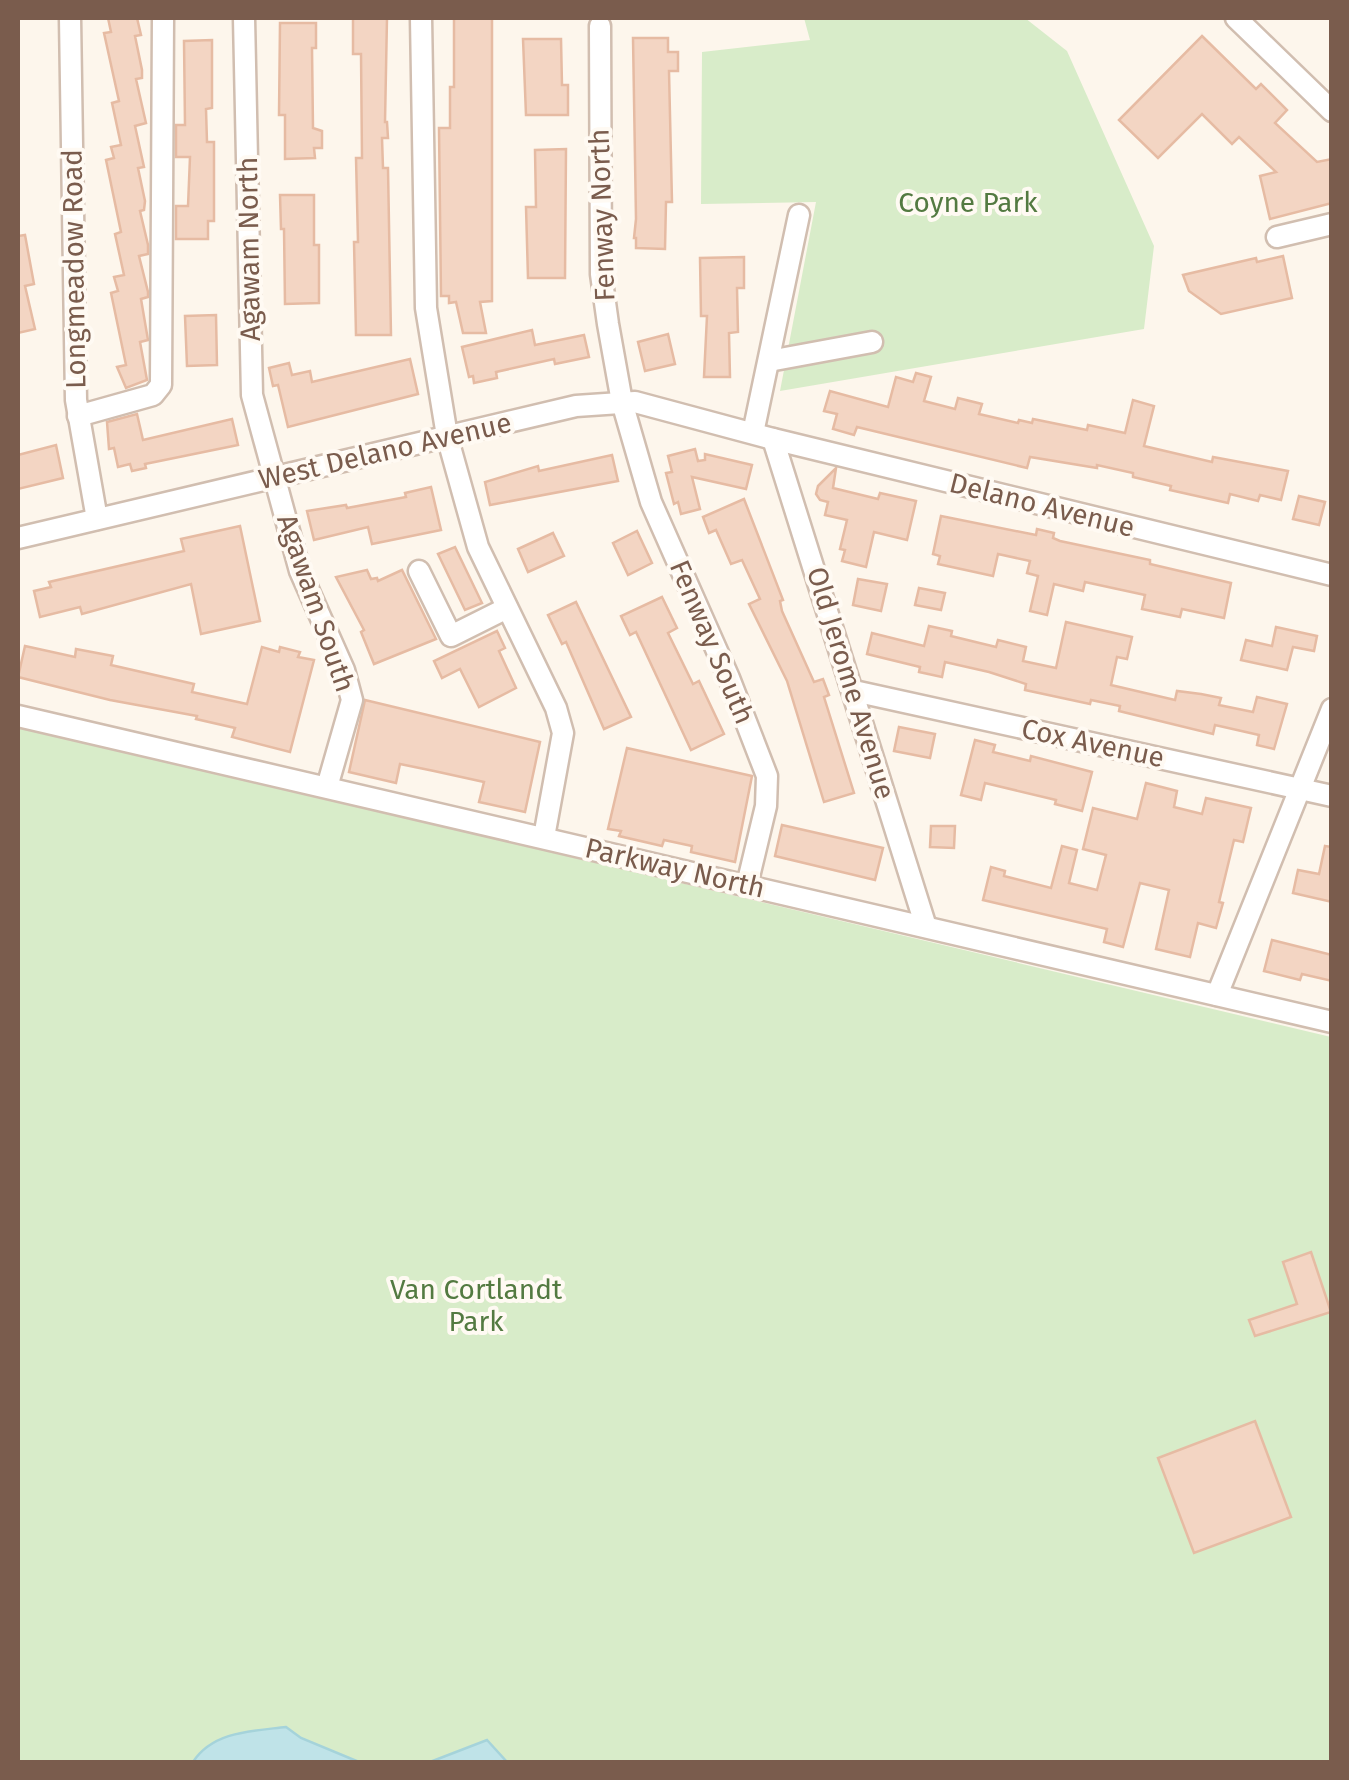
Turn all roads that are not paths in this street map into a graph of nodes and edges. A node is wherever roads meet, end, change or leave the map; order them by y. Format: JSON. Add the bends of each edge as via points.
{"nodes":[{"id":1,"x":70,"y":18,"type":"edge"},
{"id":2,"x":163,"y":18,"type":"edge"},
{"id":3,"x":244,"y":18,"type":"edge"},
{"id":4,"x":421,"y":18,"type":"edge"},
{"id":5,"x":1236,"y":18,"type":"edge"},
{"id":6,"x":600,"y":26,"type":"dead end"},
{"id":7,"x":1332,"y":112,"type":"edge"},
{"id":8,"x":799,"y":215,"type":"dead end"},
{"id":9,"x":1332,"y":224,"type":"edge"},
{"id":10,"x":1277,"y":237,"type":"dead end"},
{"id":11,"x":872,"y":342,"type":"dead end"},
{"id":12,"x":769,"y":361,"type":"junction"},
{"id":13,"x":622,"y":402,"type":"junction"},
{"id":14,"x":78,"y":416,"type":"junction"},
{"id":15,"x":446,"y":436,"type":"junction"},
{"id":16,"x":763,"y":436,"type":"junction"},
{"id":17,"x":274,"y":478,"type":"junction"},
{"id":18,"x":97,"y":519,"type":"junction"},
{"id":19,"x":18,"y":538,"type":"edge"},
{"id":20,"x":420,"y":571,"type":"dead end"},
{"id":21,"x":1332,"y":575,"type":"edge"},
{"id":22,"x":507,"y":608,"type":"junction"},
{"id":23,"x":854,"y":691,"type":"junction"},
{"id":24,"x":1332,"y":708,"type":"edge"},
{"id":25,"x":18,"y":716,"type":"edge"},
{"id":26,"x":327,"y":786,"type":"junction"},
{"id":27,"x":1298,"y":788,"type":"junction"},
{"id":28,"x":1332,"y":796,"type":"edge"},
{"id":29,"x":544,"y":837,"type":"junction"},
{"id":30,"x":747,"y":885,"type":"junction"},
{"id":31,"x":926,"y":927,"type":"junction"},
{"id":32,"x":1217,"y":995,"type":"junction"},
{"id":33,"x":1332,"y":1022,"type":"edge"}],
"edges":[{"from":1,"to":14,"type":"street","name":"Longmeadow Road"},
{"from":2,"to":14,"type":"street","via":[[161,385],[154,395]]},
{"from":3,"to":17,"type":"street","name":"Agawam North","via":[[252,396]]},
{"from":4,"to":15,"type":"street","via":[[426,308]]},
{"from":5,"to":7,"type":"street"},
{"from":6,"to":13,"type":"street","name":"Fenway North","via":[[601,274]]},
{"from":8,"to":12,"type":"street","name":"Old Jerome Avenue"},
{"from":9,"to":10,"type":"street"},
{"from":11,"to":12,"type":"street"},
{"from":12,"to":16,"type":"street","name":"Old Jerome Avenue"},
{"from":13,"to":15,"type":"street","name":"West Delano Avenue"},
{"from":13,"to":16,"type":"street","name":"West Delano Avenue"},
{"from":13,"to":30,"type":"street","name":"Fenway South","via":[[651,502],[767,776]]},
{"from":14,"to":18,"type":"street","name":"Longmeadow Road"},
{"from":15,"to":17,"type":"street","name":"West Delano Avenue"},
{"from":15,"to":22,"type":"street","via":[[478,547]]},
{"from":16,"to":21,"type":"street","name":"Delano Avenue"},
{"from":16,"to":23,"type":"street","name":"Old Jerome Avenue"},
{"from":17,"to":18,"type":"street","name":"West Delano Avenue"},
{"from":17,"to":26,"type":"street","name":"Agawam South","via":[[300,571],[352,700]]},
{"from":18,"to":19,"type":"street","name":"West Delano Avenue"},
{"from":20,"to":22,"type":"street","via":[[451,636]]},
{"from":22,"to":29,"type":"street","via":[[563,733]]},
{"from":23,"to":27,"type":"street","name":"Cox Avenue"},
{"from":23,"to":31,"type":"street","name":"Old Jerome Avenue"},
{"from":24,"to":27,"type":"street"},
{"from":25,"to":26,"type":"street","name":"Parkway North"},
{"from":26,"to":29,"type":"street","name":"Parkway North"},
{"from":27,"to":28,"type":"street","name":"Cox Avenue"},
{"from":27,"to":32,"type":"street"},
{"from":29,"to":30,"type":"street","name":"Parkway North"},
{"from":30,"to":31,"type":"street","name":"Parkway North"},
{"from":31,"to":32,"type":"street","name":"Parkway North"},
{"from":32,"to":33,"type":"street","name":"Parkway North"}]}
